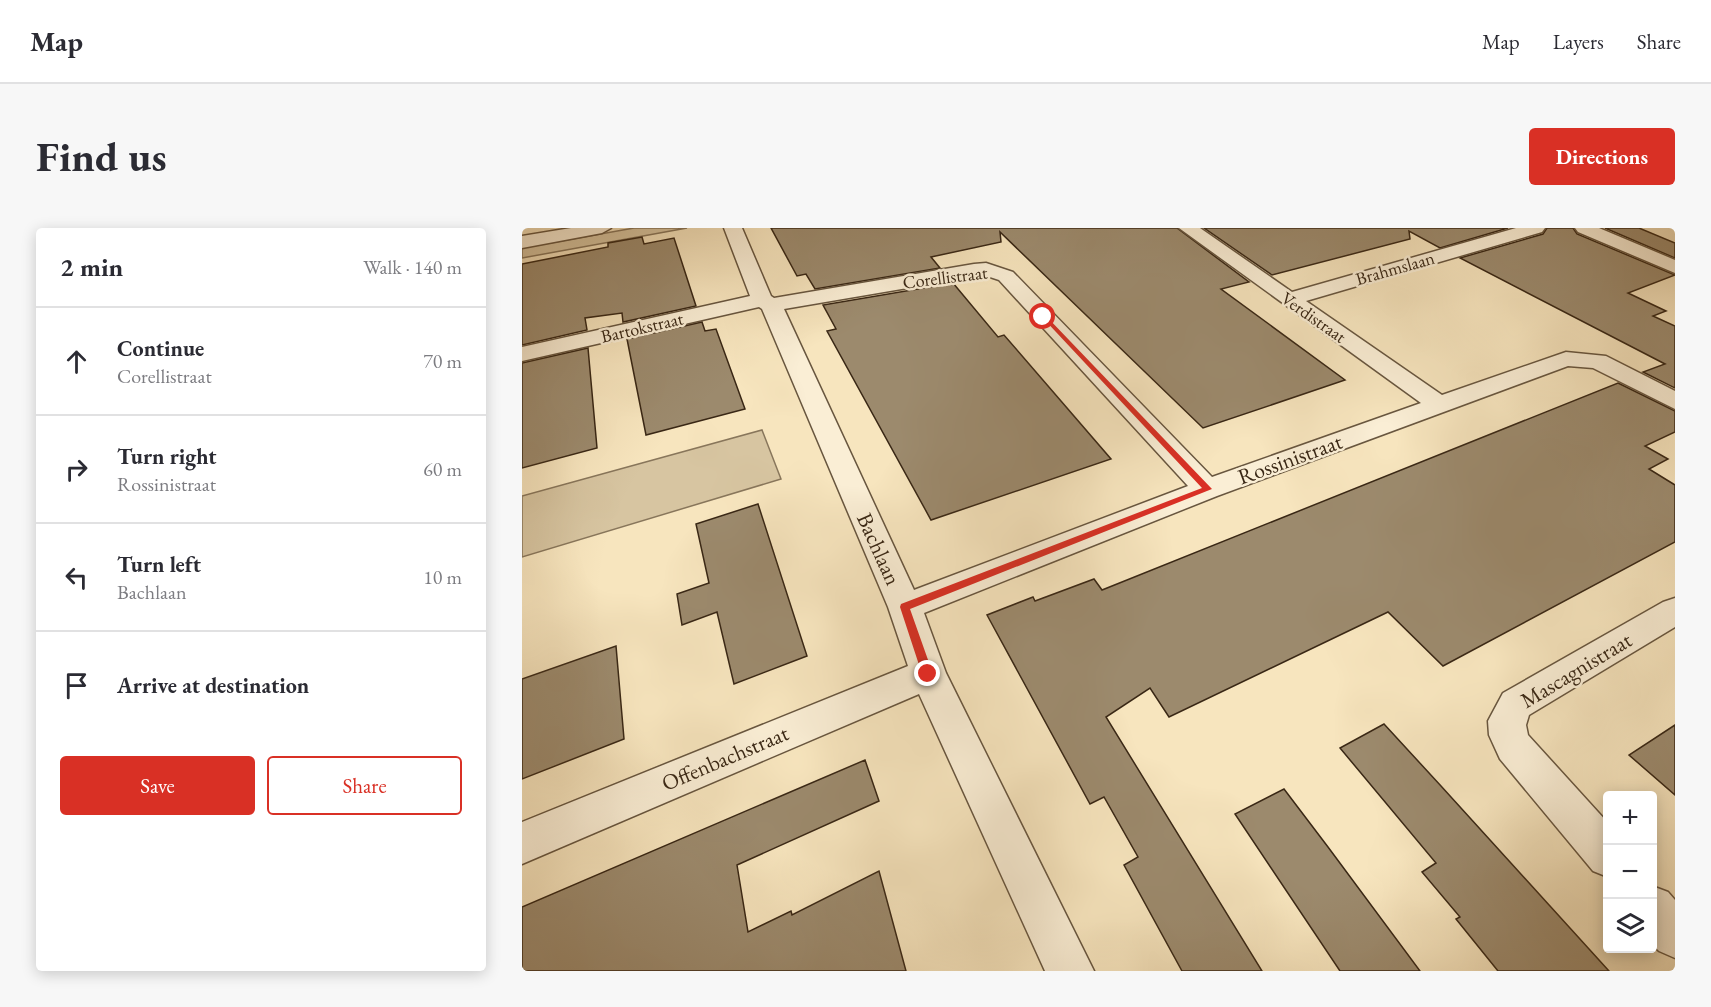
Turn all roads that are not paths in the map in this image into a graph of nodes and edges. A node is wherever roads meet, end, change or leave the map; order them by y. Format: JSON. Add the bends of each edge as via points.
{"nodes":[{"id":1,"x":602,"y":228,"type":"edge"},
{"id":2,"x":733,"y":228,"type":"edge"},
{"id":3,"x":1188,"y":228,"type":"edge"},
{"id":4,"x":1536,"y":228,"type":"edge"},
{"id":5,"x":1584,"y":228,"type":"edge"},
{"id":6,"x":522,"y":242,"type":"edge"},
{"id":7,"x":1675,"y":267,"type":"edge"},
{"id":8,"x":1288,"y":299,"type":"junction"},
{"id":9,"x":766,"y":303,"type":"junction"},
{"id":10,"x":522,"y":354,"type":"edge"},
{"id":11,"x":1675,"y":401,"type":"edge"},
{"id":12,"x":1440,"y":405,"type":"junction"},
{"id":13,"x":1208,"y":489,"type":"junction"},
{"id":14,"x":905,"y":607,"type":"junction"},
{"id":15,"x":1675,"y":611,"type":"edge"},
{"id":16,"x":928,"y":674,"type":"junction"},
{"id":17,"x":522,"y":843,"type":"edge"},
{"id":18,"x":1603,"y":850,"type":"edge"},
{"id":19,"x":1657,"y":913,"type":"edge"},
{"id":20,"x":1675,"y":935,"type":"edge"},
{"id":21,"x":1070,"y":971,"type":"edge"}],
"edges":[{"from":1,"to":6,"type":"street"},
{"from":2,"to":9,"type":"street","name":"Bachlaan"},
{"from":3,"to":8,"type":"street","name":"Verdistraat"},
{"from":4,"to":8,"type":"street","name":"Brahmslaan"},
{"from":5,"to":7,"type":"street"},
{"from":8,"to":12,"type":"street","name":"Verdistraat"},
{"from":9,"to":10,"type":"street","name":"Bartokstraat"},
{"from":9,"to":13,"type":"street","name":"Corellistraat","via":[[974,270],[998,272]]},
{"from":9,"to":14,"type":"street","name":"Bachlaan"},
{"from":11,"to":12,"type":"street","name":"Rossinistraat","via":[[1607,364],[1578,358]]},
{"from":12,"to":13,"type":"street","name":"Rossinistraat"},
{"from":13,"to":14,"type":"street","name":"Rossinistraat"},
{"from":14,"to":16,"type":"street","name":"Bachlaan"},
{"from":15,"to":18,"type":"street","name":"Mascagnistraat","via":[[1516,704],[1508,714],[1505,727],[1514,747]]},
{"from":16,"to":17,"type":"street","name":"Offenbachstraat"},
{"from":16,"to":21,"type":"street","name":"Bachlaan"},
{"from":19,"to":20,"type":"street"}]}
